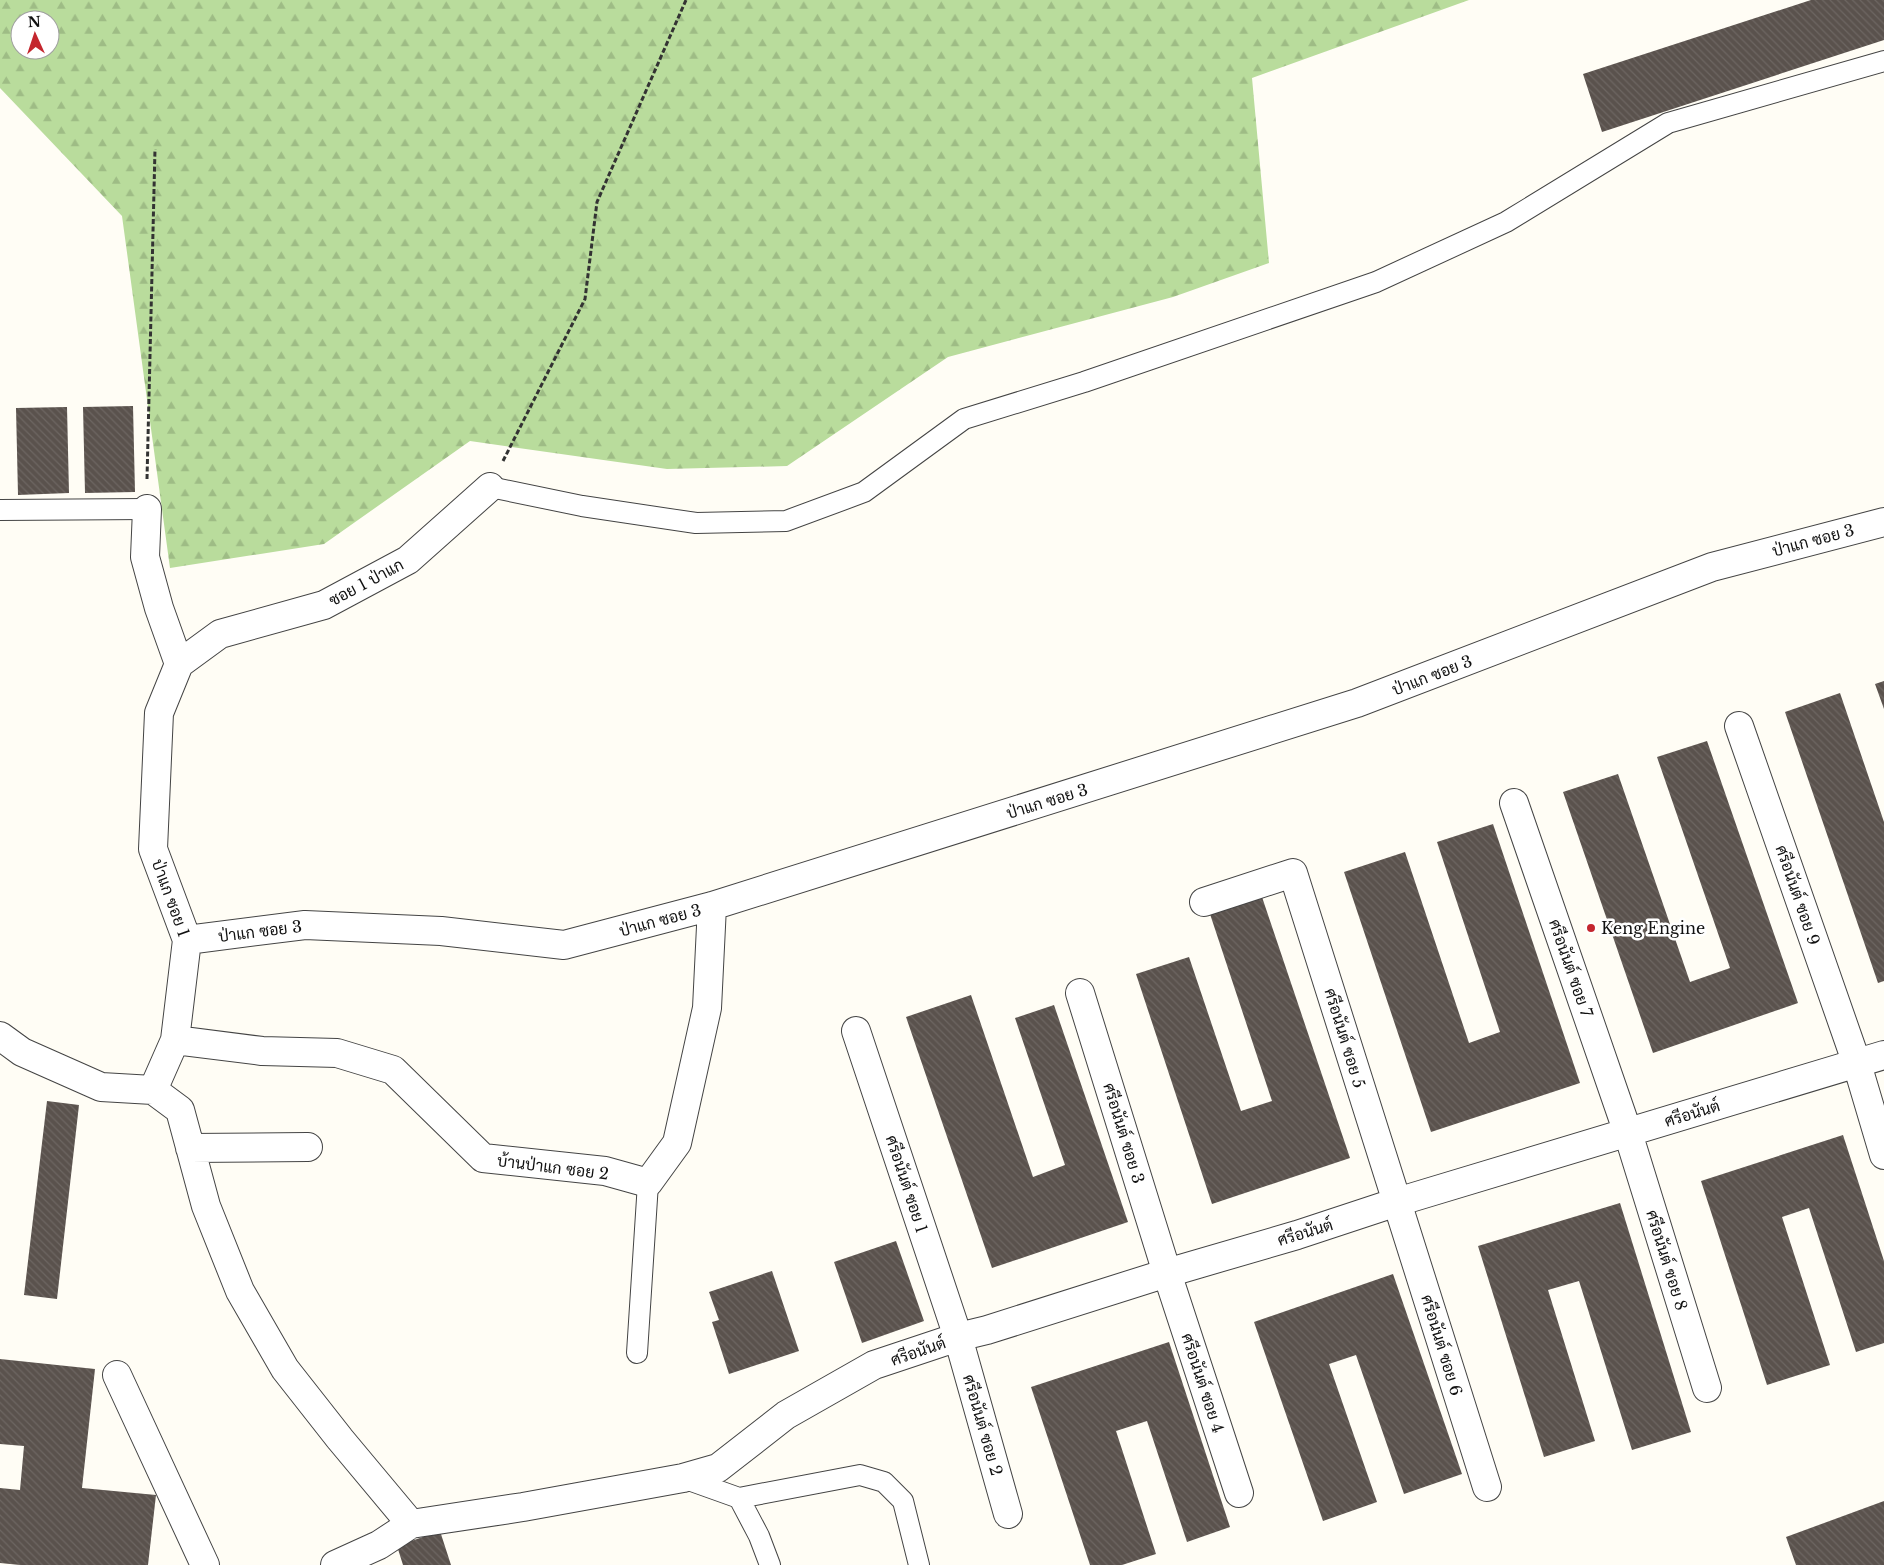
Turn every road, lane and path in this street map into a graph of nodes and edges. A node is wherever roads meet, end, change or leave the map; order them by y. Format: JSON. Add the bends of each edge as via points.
{"nodes":[{"id":1,"x":686,"y":0,"type":"edge"},
{"id":2,"x":1884,"y":61,"type":"edge"},
{"id":3,"x":155,"y":149,"type":"dead end"},
{"id":4,"x":490,"y":488,"type":"junction"},
{"id":5,"x":147,"y":509,"type":"junction"},
{"id":6,"x":0,"y":510,"type":"edge"},
{"id":7,"x":1884,"y":522,"type":"edge"},
{"id":8,"x":179,"y":664,"type":"junction"},
{"id":9,"x":1739,"y":726,"type":"dead end"},
{"id":10,"x":1514,"y":803,"type":"dead end"},
{"id":11,"x":1204,"y":902,"type":"dead end"},
{"id":12,"x":712,"y":906,"type":"junction"},
{"id":13,"x":187,"y":940,"type":"junction"},
{"id":14,"x":1080,"y":993,"type":"dead end"},
{"id":15,"x":856,"y":1031,"type":"dead end"},
{"id":16,"x":0,"y":1036,"type":"edge"},
{"id":17,"x":176,"y":1040,"type":"junction"},
{"id":18,"x":1884,"y":1055,"type":"edge"},
{"id":19,"x":1857,"y":1064,"type":"junction"},
{"id":20,"x":153,"y":1090,"type":"junction"},
{"id":21,"x":1628,"y":1133,"type":"junction"},
{"id":22,"x":190,"y":1148,"type":"junction"},
{"id":23,"x":308,"y":1148,"type":"dead end"},
{"id":24,"x":1884,"y":1155,"type":"edge"},
{"id":25,"x":648,"y":1183,"type":"junction"},
{"id":26,"x":1397,"y":1202,"type":"junction"},
{"id":27,"x":1167,"y":1272,"type":"junction"},
{"id":28,"x":958,"y":1337,"type":"junction"},
{"id":29,"x":637,"y":1354,"type":"dead end"},
{"id":30,"x":116,"y":1375,"type":"dead end"},
{"id":31,"x":1707,"y":1388,"type":"dead end"},
{"id":32,"x":683,"y":1478,"type":"junction"},
{"id":33,"x":1487,"y":1487,"type":"dead end"},
{"id":34,"x":1239,"y":1493,"type":"dead end"},
{"id":35,"x":739,"y":1498,"type":"junction"},
{"id":36,"x":1008,"y":1514,"type":"dead end"},
{"id":37,"x":411,"y":1524,"type":"junction"},
{"id":38,"x":205,"y":1565,"type":"edge"},
{"id":39,"x":335,"y":1565,"type":"edge"},
{"id":40,"x":770,"y":1565,"type":"edge"},
{"id":41,"x":919,"y":1565,"type":"edge"}],
"edges":[{"from":1,"to":4,"type":"path","via":[[597,202],[584,299]]},
{"from":2,"to":4,"type":"lane","via":[[1668,123],[1506,222],[1376,282],[1084,382],[964,419],[864,492],[786,521],[696,523]]},
{"from":3,"to":5,"type":"path"},
{"from":4,"to":8,"type":"street","name":"ซอย 1 ป่าแก","via":[[408,560],[324,605],[220,634]]},
{"from":5,"to":6,"type":"lane"},
{"from":5,"to":8,"type":"street","via":[[145,557]]},
{"from":7,"to":12,"type":"street","name":"ป่าแก ซอย 3","via":[[1712,568],[1357,703]]},
{"from":8,"to":13,"type":"street","name":"ป่าแก ซอย 1","via":[[159,713],[153,849]]},
{"from":9,"to":19,"type":"street","name":"ศรีอนันต์ ซอย 9"},
{"from":10,"to":21,"type":"street","name":"ศรีอนันต์ ซอย 7"},
{"from":11,"to":26,"type":"street","name":"ศรีอนันต์ ซอย 5","via":[[1293,873]]},
{"from":12,"to":13,"type":"street","name":"ป่าแก ซอย 3","via":[[564,945],[441,931],[304,925]]},
{"from":12,"to":25,"type":"street","via":[[707,1008],[677,1143]]},
{"from":13,"to":17,"type":"street","name":"ป่าแก ซอย 1"},
{"from":14,"to":27,"type":"street","name":"ศรีอนันต์ ซอย 3"},
{"from":15,"to":28,"type":"street","name":"ศรีอนันต์ ซอย 1"},
{"from":16,"to":20,"type":"street","via":[[22,1052],[102,1087]]},
{"from":17,"to":20,"type":"street","name":"ป่าแก ซอย 1"},
{"from":17,"to":25,"type":"street","name":"บ้านป่าแก ซอย 2","via":[[262,1051],[337,1053],[393,1070],[484,1158],[605,1171]]},
{"from":18,"to":19,"type":"street","name":"ศรีอนันต์"},
{"from":19,"to":21,"type":"street","name":"ศรีอนันต์"},
{"from":19,"to":24,"type":"street","name":"ศรีอนันต์ ซอย 9"},
{"from":20,"to":22,"type":"street","via":[[180,1110]]},
{"from":21,"to":26,"type":"street","name":"ศรีอนันต์"},
{"from":21,"to":31,"type":"street","name":"ศรีอนันต์ ซอย 8"},
{"from":22,"to":23,"type":"street"},
{"from":22,"to":37,"type":"street","via":[[206,1206],[240,1291],[285,1369]]},
{"from":25,"to":29,"type":"lane"},
{"from":26,"to":27,"type":"street","name":"ศรีอนันต์"},
{"from":26,"to":33,"type":"street","name":"ศรีอนันต์ ซอย 6"},
{"from":27,"to":28,"type":"street","name":"ศรีอนันต์"},
{"from":27,"to":34,"type":"street","name":"ศรีอนันต์ ซอย 4"},
{"from":28,"to":32,"type":"street","name":"ศรีอนันต์","via":[[874,1366],[786,1415],[718,1468]]},
{"from":28,"to":36,"type":"street","name":"ศรีอนันต์ ซอย 2"},
{"from":30,"to":38,"type":"street"},
{"from":32,"to":35,"type":"lane"},
{"from":32,"to":37,"type":"street","name":"ศรีอนันต์"},
{"from":35,"to":40,"type":"lane"},
{"from":35,"to":41,"type":"lane","via":[[860,1475],[884,1482],[904,1501]]},
{"from":37,"to":39,"type":"street","via":[[379,1545]]}]}
